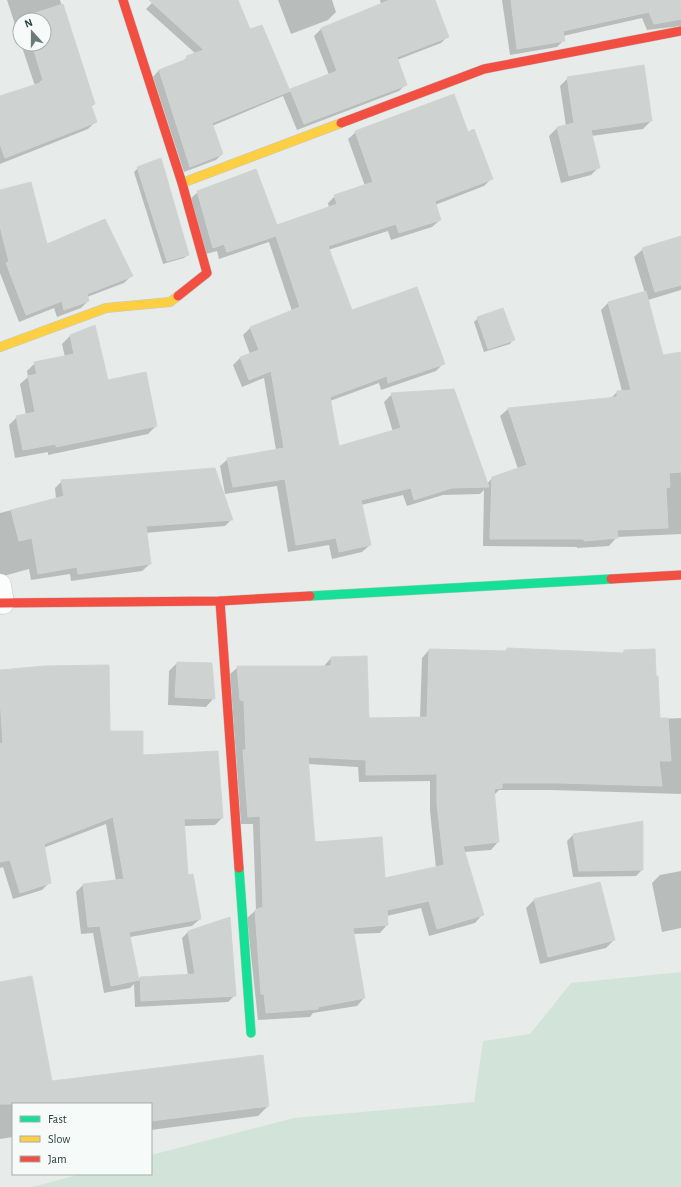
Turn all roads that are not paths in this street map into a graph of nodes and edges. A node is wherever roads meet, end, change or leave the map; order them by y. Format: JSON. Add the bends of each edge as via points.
{"nodes":[{"id":1,"x":123,"y":0,"type":"edge"},
{"id":2,"x":681,"y":33,"type":"edge"},
{"id":3,"x":182,"y":183,"type":"junction"},
{"id":4,"x":0,"y":347,"type":"edge"},
{"id":5,"x":681,"y":575,"type":"edge"},
{"id":6,"x":1,"y":597,"type":"edge"},
{"id":7,"x":220,"y":601,"type":"junction"},
{"id":8,"x":251,"y":1033,"type":"dead end"}],
"edges":[{"from":1,"to":3,"type":"street"},
{"from":2,"to":3,"type":"street","via":[[484,69]]},
{"from":3,"to":4,"type":"street","via":[[207,273],[170,302],[106,308]]},
{"from":5,"to":7,"type":"street"},
{"from":6,"to":7,"type":"street"},
{"from":7,"to":8,"type":"street"}]}
